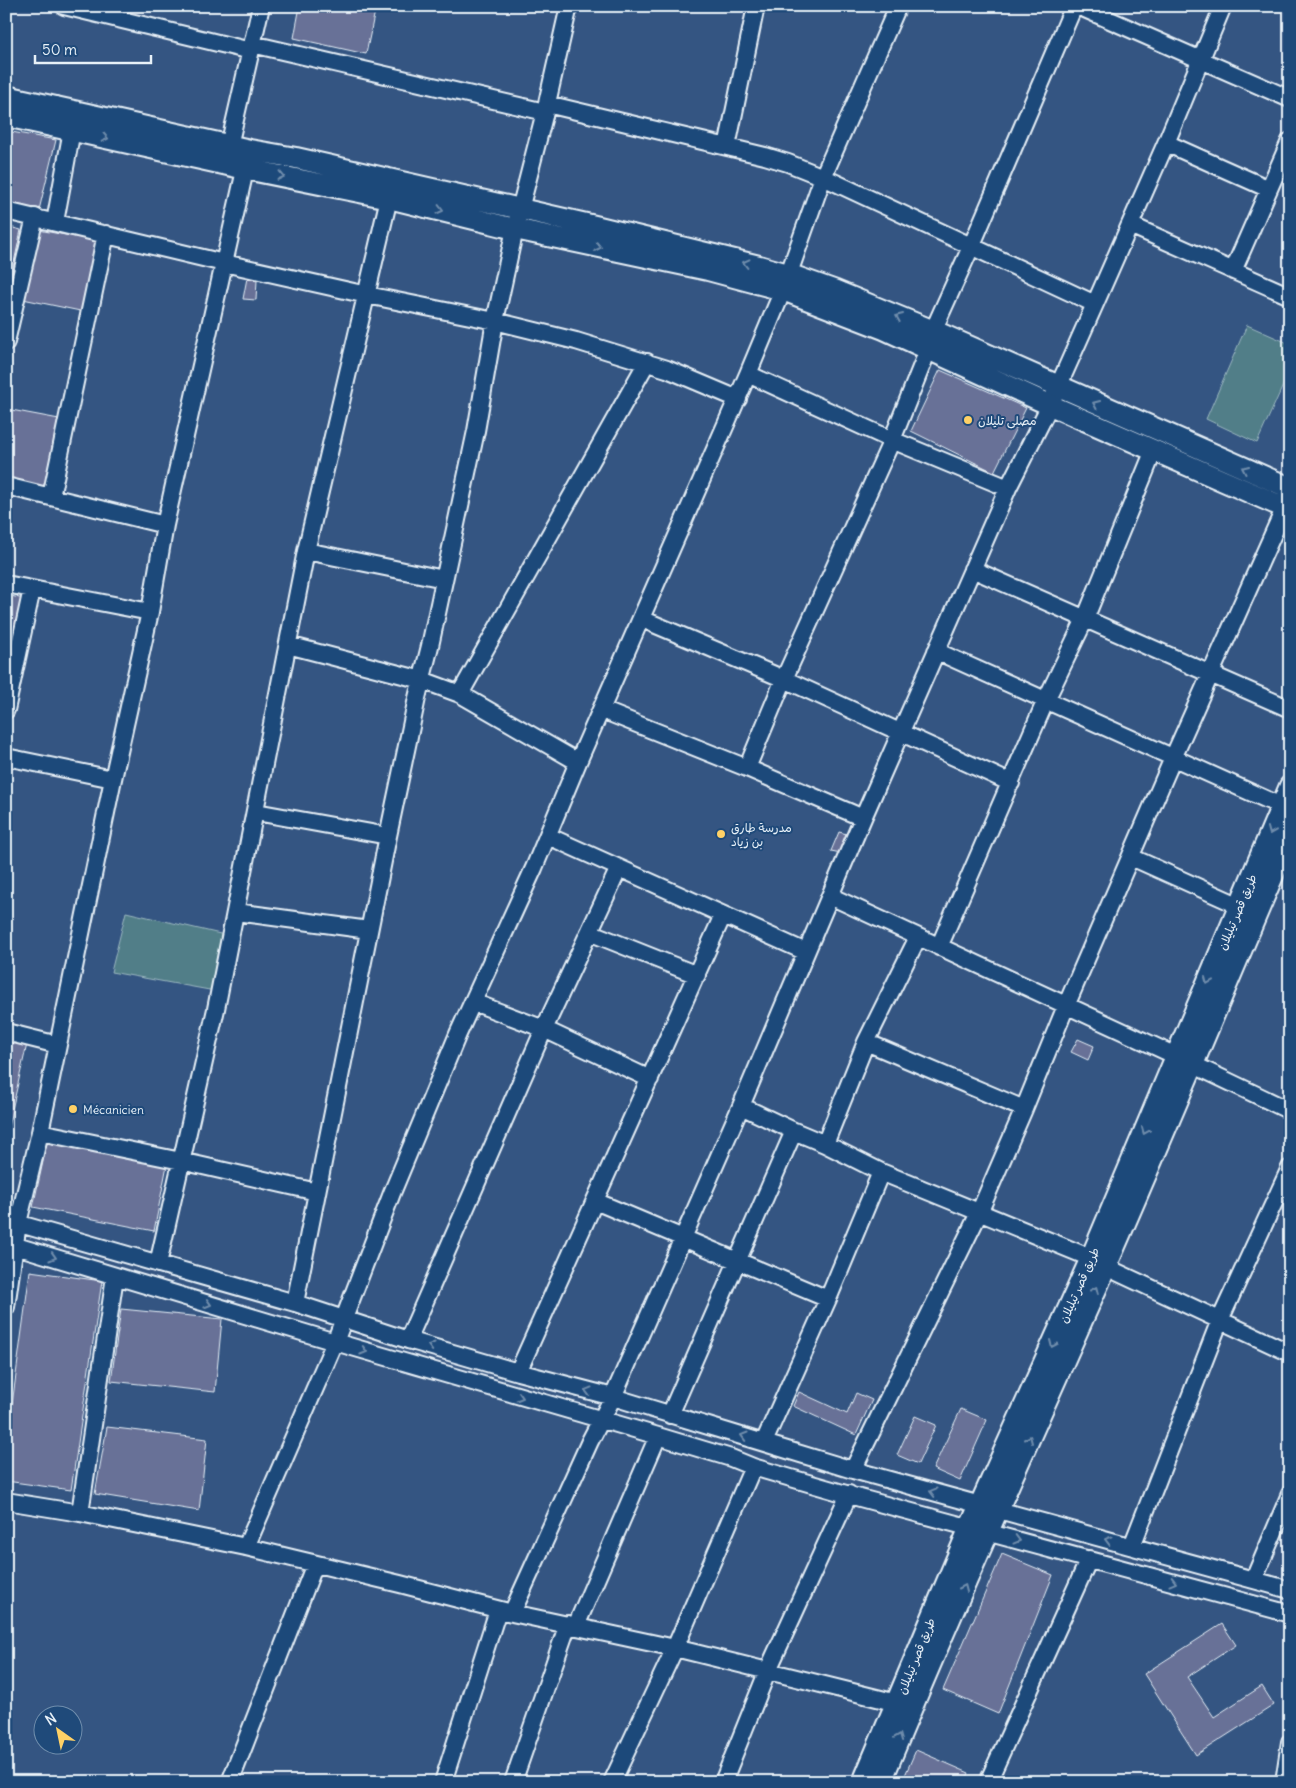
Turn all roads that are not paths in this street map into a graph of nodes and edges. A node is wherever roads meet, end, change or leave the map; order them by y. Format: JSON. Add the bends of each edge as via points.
{"nodes":[{"id":1,"x":64,"y":6,"type":"edge"},
{"id":2,"x":261,"y":6,"type":"edge"},
{"id":3,"x":569,"y":6,"type":"edge"},
{"id":4,"x":756,"y":6,"type":"edge"},
{"id":5,"x":898,"y":6,"type":"edge"},
{"id":6,"x":1074,"y":6,"type":"edge"},
{"id":7,"x":1078,"y":6,"type":"edge"},
{"id":8,"x":1223,"y":6,"type":"edge"},
{"id":9,"x":94,"y":10,"type":"edge"},
{"id":10,"x":251,"y":47,"type":"junction"},
{"id":11,"x":1201,"y":60,"type":"junction"},
{"id":12,"x":6,"y":96,"type":"edge"},
{"id":13,"x":1290,"y":99,"type":"edge"},
{"id":14,"x":546,"y":108,"type":"junction"},
{"id":15,"x":6,"y":116,"type":"edge"},
{"id":16,"x":72,"y":130,"type":"junction"},
{"id":17,"x":1290,"y":141,"type":"edge"},
{"id":18,"x":1166,"y":143,"type":"junction"},
{"id":19,"x":229,"y":146,"type":"junction"},
{"id":20,"x":727,"y":147,"type":"junction"},
{"id":21,"x":248,"y":159,"type":"junction"},
{"id":22,"x":824,"y":177,"type":"junction"},
{"id":23,"x":1269,"y":189,"type":"junction"},
{"id":24,"x":388,"y":198,"type":"junction"},
{"id":25,"x":6,"y":211,"type":"edge"},
{"id":26,"x":35,"y":217,"type":"junction"},
{"id":27,"x":518,"y":219,"type":"junction"},
{"id":28,"x":55,"y":222,"type":"junction"},
{"id":29,"x":1130,"y":225,"type":"junction"},
{"id":30,"x":106,"y":234,"type":"junction"},
{"id":31,"x":971,"y":246,"type":"junction"},
{"id":32,"x":224,"y":263,"type":"junction"},
{"id":33,"x":1233,"y":272,"type":"junction"},
{"id":34,"x":785,"y":282,"type":"junction"},
{"id":35,"x":367,"y":295,"type":"junction"},
{"id":36,"x":1290,"y":296,"type":"edge"},
{"id":37,"x":1095,"y":304,"type":"junction"},
{"id":38,"x":495,"y":321,"type":"junction"},
{"id":39,"x":930,"y":340,"type":"junction"},
{"id":40,"x":6,"y":342,"type":"edge"},
{"id":41,"x":647,"y":362,"type":"junction"},
{"id":42,"x":748,"y":374,"type":"junction"},
{"id":43,"x":1053,"y":395,"type":"junction"},
{"id":44,"x":738,"y":399,"type":"junction"},
{"id":45,"x":892,"y":440,"type":"junction"},
{"id":46,"x":1154,"y":450,"type":"junction"},
{"id":47,"x":6,"y":486,"type":"edge"},
{"id":48,"x":1008,"y":488,"type":"junction"},
{"id":49,"x":1290,"y":488,"type":"edge"},
{"id":50,"x":51,"y":497,"type":"junction"},
{"id":51,"x":1288,"y":504,"type":"edge"},
{"id":52,"x":165,"y":525,"type":"junction"},
{"id":53,"x":306,"y":551,"type":"junction"},
{"id":54,"x":972,"y":569,"type":"junction"},
{"id":55,"x":444,"y":580,"type":"junction"},
{"id":56,"x":6,"y":584,"type":"edge"},
{"id":57,"x":32,"y":589,"type":"junction"},
{"id":58,"x":150,"y":612,"type":"junction"},
{"id":59,"x":642,"y":619,"type":"junction"},
{"id":60,"x":1085,"y":619,"type":"junction"},
{"id":61,"x":288,"y":645,"type":"junction"},
{"id":62,"x":936,"y":650,"type":"junction"},
{"id":63,"x":1211,"y":674,"type":"junction"},
{"id":64,"x":784,"y":679,"type":"junction"},
{"id":65,"x":422,"y":680,"type":"junction"},
{"id":66,"x":460,"y":694,"type":"junction"},
{"id":67,"x":1046,"y":700,"type":"junction"},
{"id":68,"x":1290,"y":709,"type":"edge"},
{"id":69,"x":6,"y":710,"type":"edge"},
{"id":70,"x":602,"y":710,"type":"junction"},
{"id":71,"x":902,"y":732,"type":"junction"},
{"id":72,"x":6,"y":757,"type":"edge"},
{"id":73,"x":1173,"y":758,"type":"junction"},
{"id":74,"x":578,"y":762,"type":"junction"},
{"id":75,"x":747,"y":768,"type":"junction"},
{"id":76,"x":112,"y":779,"type":"junction"},
{"id":77,"x":1011,"y":783,"type":"junction"},
{"id":78,"x":1290,"y":786,"type":"edge"},
{"id":79,"x":1281,"y":806,"type":"junction"},
{"id":80,"x":256,"y":812,"type":"junction"},
{"id":81,"x":863,"y":818,"type":"junction"},
{"id":82,"x":388,"y":836,"type":"junction"},
{"id":83,"x":548,"y":836,"type":"junction"},
{"id":84,"x":1290,"y":836,"type":"edge"},
{"id":85,"x":1131,"y":857,"type":"junction"},
{"id":86,"x":619,"y":868,"type":"junction"},
{"id":87,"x":830,"y":896,"type":"junction"},
{"id":88,"x":1240,"y":906,"type":"junction"},
{"id":89,"x":236,"y":912,"type":"junction"},
{"id":90,"x":724,"y":915,"type":"junction"},
{"id":91,"x":369,"y":930,"type":"junction"},
{"id":92,"x":589,"y":932,"type":"junction"},
{"id":93,"x":918,"y":937,"type":"junction"},
{"id":94,"x":939,"y":947,"type":"junction"},
{"id":95,"x":806,"y":952,"type":"junction"},
{"id":96,"x":697,"y":975,"type":"junction"},
{"id":97,"x":473,"y":1002,"type":"junction"},
{"id":98,"x":1066,"y":1006,"type":"junction"},
{"id":99,"x":544,"y":1029,"type":"junction"},
{"id":100,"x":6,"y":1032,"type":"edge"},
{"id":101,"x":866,"y":1042,"type":"junction"},
{"id":102,"x":58,"y":1045,"type":"junction"},
{"id":103,"x":1184,"y":1060,"type":"junction"},
{"id":104,"x":650,"y":1079,"type":"junction"},
{"id":105,"x":741,"y":1106,"type":"junction"},
{"id":106,"x":1024,"y":1110,"type":"junction"},
{"id":107,"x":1290,"y":1111,"type":"edge"},
{"id":108,"x":794,"y":1131,"type":"junction"},
{"id":109,"x":40,"y":1132,"type":"junction"},
{"id":110,"x":825,"y":1144,"type":"junction"},
{"id":111,"x":181,"y":1162,"type":"junction"},
{"id":112,"x":1290,"y":1168,"type":"edge"},
{"id":113,"x":881,"y":1172,"type":"junction"},
{"id":114,"x":317,"y":1192,"type":"junction"},
{"id":115,"x":595,"y":1201,"type":"junction"},
{"id":116,"x":979,"y":1213,"type":"junction"},
{"id":117,"x":12,"y":1222,"type":"edge"},
{"id":118,"x":683,"y":1239,"type":"junction"},
{"id":119,"x":10,"y":1244,"type":"edge"},
{"id":120,"x":736,"y":1261,"type":"junction"},
{"id":121,"x":1099,"y":1262,"type":"junction"},
{"id":122,"x":158,"y":1264,"type":"junction"},
{"id":123,"x":115,"y":1276,"type":"junction"},
{"id":124,"x":828,"y":1299,"type":"junction"},
{"id":125,"x":295,"y":1303,"type":"junction"},
{"id":126,"x":6,"y":1307,"type":"edge"},
{"id":127,"x":344,"y":1319,"type":"junction"},
{"id":128,"x":1220,"y":1320,"type":"junction"},
{"id":129,"x":408,"y":1340,"type":"junction"},
{"id":130,"x":335,"y":1342,"type":"junction"},
{"id":131,"x":1290,"y":1353,"type":"edge"},
{"id":132,"x":518,"y":1372,"type":"junction"},
{"id":133,"x":613,"y":1397,"type":"junction"},
{"id":134,"x":670,"y":1415,"type":"junction"},
{"id":135,"x":602,"y":1420,"type":"junction"},
{"id":136,"x":658,"y":1436,"type":"junction"},
{"id":137,"x":764,"y":1442,"type":"junction"},
{"id":138,"x":753,"y":1467,"type":"junction"},
{"id":139,"x":853,"y":1470,"type":"junction"},
{"id":140,"x":849,"y":1494,"type":"junction"},
{"id":141,"x":1290,"y":1494,"type":"edge"},
{"id":142,"x":6,"y":1501,"type":"edge"},
{"id":143,"x":989,"y":1507,"type":"junction"},
{"id":144,"x":80,"y":1513,"type":"junction"},
{"id":145,"x":979,"y":1530,"type":"junction"},
{"id":146,"x":1132,"y":1546,"type":"junction"},
{"id":147,"x":246,"y":1547,"type":"junction"},
{"id":148,"x":1089,"y":1559,"type":"junction"},
{"id":149,"x":315,"y":1564,"type":"junction"},
{"id":150,"x":1254,"y":1579,"type":"junction"},
{"id":151,"x":1290,"y":1590,"type":"edge"},
{"id":152,"x":505,"y":1612,"type":"junction"},
{"id":153,"x":1290,"y":1614,"type":"edge"},
{"id":154,"x":572,"y":1625,"type":"junction"},
{"id":155,"x":675,"y":1648,"type":"junction"},
{"id":156,"x":768,"y":1670,"type":"junction"},
{"id":157,"x":896,"y":1703,"type":"junction"},
{"id":158,"x":1290,"y":1742,"type":"edge"},
{"id":159,"x":230,"y":1782,"type":"edge"},
{"id":160,"x":443,"y":1782,"type":"edge"},
{"id":161,"x":513,"y":1782,"type":"edge"},
{"id":162,"x":612,"y":1782,"type":"edge"},
{"id":163,"x":723,"y":1782,"type":"edge"},
{"id":164,"x":863,"y":1782,"type":"edge"},
{"id":165,"x":881,"y":1782,"type":"edge"},
{"id":166,"x":988,"y":1782,"type":"edge"},
{"id":167,"x":1284,"y":1782,"type":"edge"}],
"edges":[{"from":1,"to":9,"type":"street"},
{"from":2,"to":10,"type":"street"},
{"from":3,"to":14,"type":"street"},
{"from":4,"to":20,"type":"street"},
{"from":5,"to":22,"type":"street"},
{"from":6,"to":31,"type":"street"},
{"from":7,"to":11,"type":"street"},
{"from":8,"to":11,"type":"street"},
{"from":9,"to":10,"type":"street"},
{"from":10,"to":14,"type":"street"},
{"from":10,"to":19,"type":"street"},
{"from":11,"to":13,"type":"street"},
{"from":11,"to":18,"type":"street"},
{"from":12,"to":19,"type":"main road"},
{"from":14,"to":20,"type":"street"},
{"from":14,"to":27,"type":"street"},
{"from":15,"to":16,"type":"main road"},
{"from":16,"to":21,"type":"main road","one_way":true},
{"from":16,"to":28,"type":"street"},
{"from":17,"to":23,"type":"street"},
{"from":18,"to":23,"type":"street"},
{"from":18,"to":29,"type":"street"},
{"from":19,"to":21,"type":"main road"},
{"from":20,"to":22,"type":"street","via":[[788,163]]},
{"from":21,"to":24,"type":"main road","one_way":true},
{"from":21,"to":27,"type":"main road","via":[[296,158]]},
{"from":21,"to":32,"type":"street"},
{"from":22,"to":31,"type":"street"},
{"from":22,"to":34,"type":"street"},
{"from":23,"to":33,"type":"street"},
{"from":24,"to":27,"type":"main road","one_way":true},
{"from":24,"to":35,"type":"street"},
{"from":25,"to":26,"type":"street"},
{"from":26,"to":28,"type":"street"},
{"from":26,"to":40,"type":"street"},
{"from":27,"to":34,"type":"main road","via":[[595,226]]},
{"from":27,"to":38,"type":"street"},
{"from":28,"to":30,"type":"street"},
{"from":29,"to":33,"type":"street"},
{"from":29,"to":37,"type":"street"},
{"from":30,"to":32,"type":"street"},
{"from":30,"to":50,"type":"street"},
{"from":31,"to":37,"type":"street"},
{"from":31,"to":39,"type":"street"},
{"from":32,"to":35,"type":"street"},
{"from":32,"to":52,"type":"street"},
{"from":33,"to":36,"type":"street"},
{"from":34,"to":39,"type":"main road","via":[[836,291]]},
{"from":34,"to":42,"type":"street"},
{"from":35,"to":38,"type":"street"},
{"from":35,"to":53,"type":"street"},
{"from":37,"to":43,"type":"street"},
{"from":38,"to":41,"type":"street"},
{"from":38,"to":55,"type":"street","via":[[476,431]]},
{"from":39,"to":43,"type":"main road"},
{"from":39,"to":45,"type":"street"},
{"from":41,"to":44,"type":"street"},
{"from":41,"to":66,"type":"street"},
{"from":42,"to":44,"type":"street"},
{"from":42,"to":45,"type":"street"},
{"from":43,"to":46,"type":"main road"},
{"from":43,"to":48,"type":"street"},
{"from":49,"to":43,"type":"main road","one_way":true},
{"from":44,"to":59,"type":"street"},
{"from":45,"to":48,"type":"street"},
{"from":45,"to":64,"type":"street"},
{"from":46,"to":51,"type":"main road"},
{"from":46,"to":60,"type":"street"},
{"from":47,"to":50,"type":"street"},
{"from":48,"to":54,"type":"street"},
{"from":50,"to":52,"type":"street"},
{"from":51,"to":63,"type":"street"},
{"from":52,"to":58,"type":"street"},
{"from":53,"to":55,"type":"street"},
{"from":53,"to":61,"type":"street"},
{"from":54,"to":60,"type":"street"},
{"from":54,"to":62,"type":"street"},
{"from":55,"to":65,"type":"street"},
{"from":56,"to":57,"type":"street"},
{"from":57,"to":58,"type":"street"},
{"from":57,"to":69,"type":"street"},
{"from":58,"to":76,"type":"street"},
{"from":59,"to":64,"type":"street"},
{"from":59,"to":70,"type":"street"},
{"from":60,"to":63,"type":"street"},
{"from":60,"to":67,"type":"street"},
{"from":61,"to":65,"type":"street"},
{"from":61,"to":80,"type":"street"},
{"from":62,"to":67,"type":"street"},
{"from":62,"to":71,"type":"street"},
{"from":63,"to":68,"type":"street"},
{"from":63,"to":73,"type":"street"},
{"from":64,"to":71,"type":"street"},
{"from":64,"to":75,"type":"street"},
{"from":65,"to":66,"type":"street"},
{"from":65,"to":82,"type":"street"},
{"from":66,"to":74,"type":"street"},
{"from":67,"to":73,"type":"street"},
{"from":67,"to":77,"type":"street"},
{"from":70,"to":74,"type":"street"},
{"from":70,"to":75,"type":"street"},
{"from":71,"to":77,"type":"street"},
{"from":71,"to":81,"type":"street"},
{"from":72,"to":76,"type":"street"},
{"from":73,"to":79,"type":"street"},
{"from":73,"to":85,"type":"street"},
{"from":74,"to":83,"type":"street"},
{"from":75,"to":81,"type":"street"},
{"from":76,"to":102,"type":"street"},
{"from":77,"to":94,"type":"street"},
{"from":78,"to":79,"type":"main road","name":"طريق قصر تيليلان"},
{"from":79,"to":88,"type":"main road","name":"طريق قصر تيليلان","one_way":true},
{"from":80,"to":82,"type":"street"},
{"from":80,"to":89,"type":"street"},
{"from":81,"to":87,"type":"street"},
{"from":82,"to":91,"type":"street"},
{"from":83,"to":86,"type":"street"},
{"from":83,"to":97,"type":"street"},
{"from":84,"to":103,"type":"main road","name":"طريق قصر تيليلان"},
{"from":85,"to":88,"type":"street"},
{"from":85,"to":98,"type":"street"},
{"from":86,"to":90,"type":"street"},
{"from":86,"to":92,"type":"street"},
{"from":87,"to":93,"type":"street"},
{"from":87,"to":95,"type":"street"},
{"from":88,"to":103,"type":"main road","name":"طريق قصر تيليلان","one_way":true},
{"from":89,"to":91,"type":"street"},
{"from":89,"to":111,"type":"street"},
{"from":90,"to":95,"type":"street"},
{"from":90,"to":96,"type":"street"},
{"from":91,"to":114,"type":"street"},
{"from":92,"to":96,"type":"street"},
{"from":92,"to":99,"type":"street"},
{"from":93,"to":94,"type":"street"},
{"from":93,"to":101,"type":"street"},
{"from":94,"to":98,"type":"street"},
{"from":95,"to":105,"type":"street"},
{"from":96,"to":104,"type":"street"},
{"from":97,"to":99,"type":"street"},
{"from":97,"to":127,"type":"street","via":[[392,1194]]},
{"from":98,"to":103,"type":"street"},
{"from":98,"to":106,"type":"street"},
{"from":99,"to":104,"type":"street"},
{"from":99,"to":129,"type":"street"},
{"from":100,"to":102,"type":"street"},
{"from":101,"to":106,"type":"street"},
{"from":101,"to":110,"type":"street"},
{"from":102,"to":109,"type":"street"},
{"from":103,"to":107,"type":"street"},
{"from":103,"to":121,"type":"main road","name":"طريق قصر تيليلان"},
{"from":104,"to":115,"type":"street"},
{"from":105,"to":108,"type":"street"},
{"from":105,"to":118,"type":"street"},
{"from":106,"to":116,"type":"street"},
{"from":108,"to":110,"type":"street"},
{"from":108,"to":120,"type":"street"},
{"from":109,"to":111,"type":"street"},
{"from":109,"to":117,"type":"street"},
{"from":110,"to":113,"type":"street"},
{"from":111,"to":114,"type":"street"},
{"from":111,"to":122,"type":"street"},
{"from":112,"to":128,"type":"street"},
{"from":113,"to":116,"type":"street"},
{"from":113,"to":124,"type":"street"},
{"from":114,"to":125,"type":"street"},
{"from":115,"to":118,"type":"street"},
{"from":115,"to":132,"type":"street"},
{"from":116,"to":121,"type":"street"},
{"from":116,"to":139,"type":"street"},
{"from":117,"to":119,"type":"street"},
{"from":117,"to":122,"type":"street"},
{"from":118,"to":120,"type":"street"},
{"from":118,"to":133,"type":"street"},
{"from":119,"to":123,"type":"street","one_way":true},
{"from":119,"to":126,"type":"street"},
{"from":120,"to":124,"type":"street"},
{"from":120,"to":134,"type":"street"},
{"from":121,"to":128,"type":"street"},
{"from":121,"to":143,"type":"main road","name":"طريق قصر تيليلان"},
{"from":122,"to":125,"type":"street"},
{"from":123,"to":130,"type":"street","one_way":true},
{"from":123,"to":144,"type":"street"},
{"from":124,"to":137,"type":"street"},
{"from":125,"to":127,"type":"street"},
{"from":127,"to":129,"type":"street"},
{"from":127,"to":130,"type":"street"},
{"from":128,"to":131,"type":"street"},
{"from":128,"to":146,"type":"street"},
{"from":132,"to":129,"type":"street","one_way":true},
{"from":130,"to":135,"type":"street","one_way":true},
{"from":130,"to":147,"type":"street"},
{"from":133,"to":132,"type":"street","one_way":true},
{"from":133,"to":134,"type":"street"},
{"from":133,"to":135,"type":"street"},
{"from":137,"to":134,"type":"street","one_way":true},
{"from":135,"to":136,"type":"street"},
{"from":135,"to":152,"type":"street"},
{"from":136,"to":138,"type":"street"},
{"from":136,"to":154,"type":"street"},
{"from":137,"to":139,"type":"street"},
{"from":138,"to":140,"type":"street"},
{"from":138,"to":155,"type":"street"},
{"from":143,"to":139,"type":"street","one_way":true},
{"from":140,"to":145,"type":"street"},
{"from":140,"to":156,"type":"street"},
{"from":141,"to":150,"type":"street"},
{"from":142,"to":144,"type":"street"},
{"from":143,"to":145,"type":"main road","name":"طريق قصر تيليلان"},
{"from":146,"to":143,"type":"street","one_way":true},
{"from":144,"to":147,"type":"street"},
{"from":145,"to":148,"type":"street","one_way":true},
{"from":145,"to":157,"type":"main road","name":"طريق قصر تيليلان"},
{"from":165,"to":145,"type":"main road","name":"طريق قصر تيليلان","one_way":true},
{"from":146,"to":150,"type":"street"},
{"from":147,"to":149,"type":"street"},
{"from":148,"to":153,"type":"street","one_way":true},
{"from":148,"to":166,"type":"street"},
{"from":149,"to":152,"type":"street"},
{"from":149,"to":159,"type":"street"},
{"from":150,"to":151,"type":"street"},
{"from":152,"to":154,"type":"street"},
{"from":152,"to":160,"type":"street"},
{"from":154,"to":155,"type":"street"},
{"from":154,"to":161,"type":"street"},
{"from":155,"to":156,"type":"street"},
{"from":155,"to":162,"type":"street"},
{"from":156,"to":157,"type":"street"},
{"from":156,"to":163,"type":"street"},
{"from":157,"to":164,"type":"main road","name":"طريق قصر تيليلان"},
{"from":158,"to":167,"type":"street"}]}
